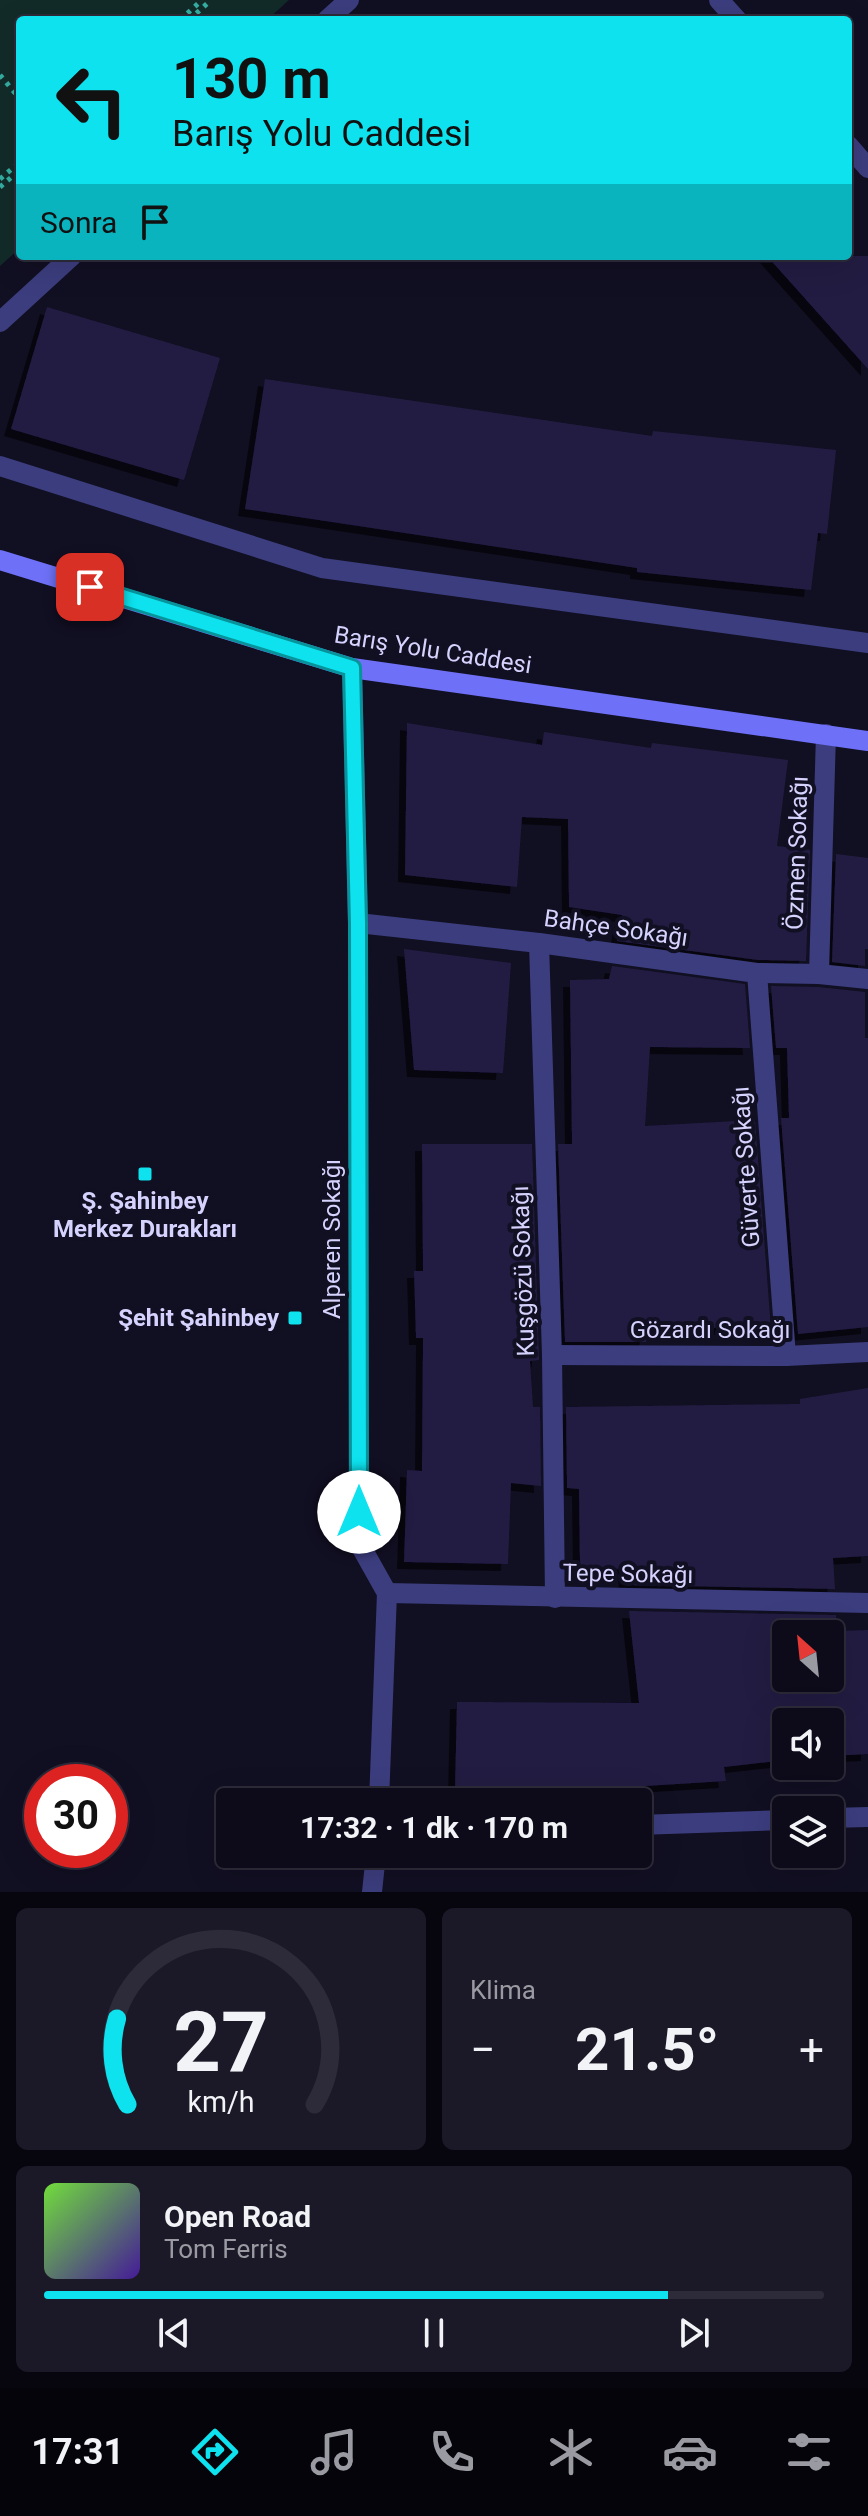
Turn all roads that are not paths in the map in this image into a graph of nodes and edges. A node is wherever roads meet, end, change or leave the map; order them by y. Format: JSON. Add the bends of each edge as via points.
{"nodes":[{"id":1,"x":349,"y":0,"type":"edge"},
{"id":2,"x":719,"y":0,"type":"edge"},
{"id":3,"x":331,"y":16,"type":"edge"},
{"id":4,"x":733,"y":16,"type":"edge"},
{"id":5,"x":852,"y":150,"type":"edge"},
{"id":6,"x":868,"y":168,"type":"edge"},
{"id":7,"x":68,"y":260,"type":"edge"},
{"id":8,"x":0,"y":322,"type":"edge"},
{"id":9,"x":0,"y":466,"type":"edge"},
{"id":10,"x":0,"y":560,"type":"edge"},
{"id":11,"x":868,"y":643,"type":"edge"},
{"id":12,"x":352,"y":668,"type":"junction"},
{"id":13,"x":826,"y":734,"type":"junction"},
{"id":14,"x":868,"y":741,"type":"edge"},
{"id":15,"x":358,"y":923,"type":"junction"},
{"id":16,"x":539,"y":943,"type":"junction"},
{"id":17,"x":757,"y":973,"type":"junction"},
{"id":18,"x":819,"y":974,"type":"junction"},
{"id":19,"x":868,"y":979,"type":"edge"},
{"id":20,"x":868,"y":1352,"type":"edge"},
{"id":21,"x":552,"y":1355,"type":"junction"},
{"id":22,"x":786,"y":1356,"type":"junction"},
{"id":23,"x":387,"y":1593,"type":"junction"},
{"id":24,"x":555,"y":1598,"type":"junction"},
{"id":25,"x":868,"y":1603,"type":"edge"},
{"id":26,"x":380,"y":1788,"type":"edge"},
{"id":27,"x":868,"y":1817,"type":"edge"},
{"id":28,"x":844,"y":1818,"type":"edge"},
{"id":29,"x":772,"y":1820,"type":"edge"},
{"id":30,"x":652,"y":1825,"type":"edge"},
{"id":31,"x":375,"y":1868,"type":"edge"},
{"id":32,"x":372,"y":1892,"type":"edge"}],
"edges":[{"from":1,"to":3,"type":"street"},
{"from":2,"to":4,"type":"street"},
{"from":5,"to":6,"type":"street"},
{"from":7,"to":8,"type":"street"},
{"from":9,"to":11,"type":"street","via":[[322,568]]},
{"from":10,"to":12,"type":"main road","name":"Barış Yolu Caddesi"},
{"from":12,"to":13,"type":"main road","name":"Barış Yolu Caddesi"},
{"from":12,"to":15,"type":"street","name":"Alperen Sokağı"},
{"from":13,"to":14,"type":"main road","name":"Barış Yolu Caddesi"},
{"from":13,"to":18,"type":"street","name":"Özmen Sokağı"},
{"from":15,"to":16,"type":"street","name":"Bahçe Sokağı"},
{"from":15,"to":23,"type":"street","name":"Alperen Sokağı","via":[[359,1543]]},
{"from":16,"to":17,"type":"street","name":"Bahçe Sokağı"},
{"from":16,"to":21,"type":"street","name":"Kuşgözü Sokağı"},
{"from":17,"to":18,"type":"street","name":"Bahçe Sokağı"},
{"from":17,"to":22,"type":"street","name":"Güverte Sokağı"},
{"from":18,"to":19,"type":"street","name":"Bahçe Sokağı"},
{"from":20,"to":22,"type":"street","name":"Gözardı Sokağı"},
{"from":21,"to":22,"type":"street","name":"Gözardı Sokağı"},
{"from":21,"to":24,"type":"street","name":"Kuşgözü Sokağı"},
{"from":23,"to":24,"type":"street","name":"Tepe Sokağı"},
{"from":23,"to":26,"type":"street"},
{"from":24,"to":25,"type":"street","name":"Tepe Sokağı"},
{"from":27,"to":28,"type":"street"},
{"from":29,"to":30,"type":"street"},
{"from":31,"to":32,"type":"street"}]}
